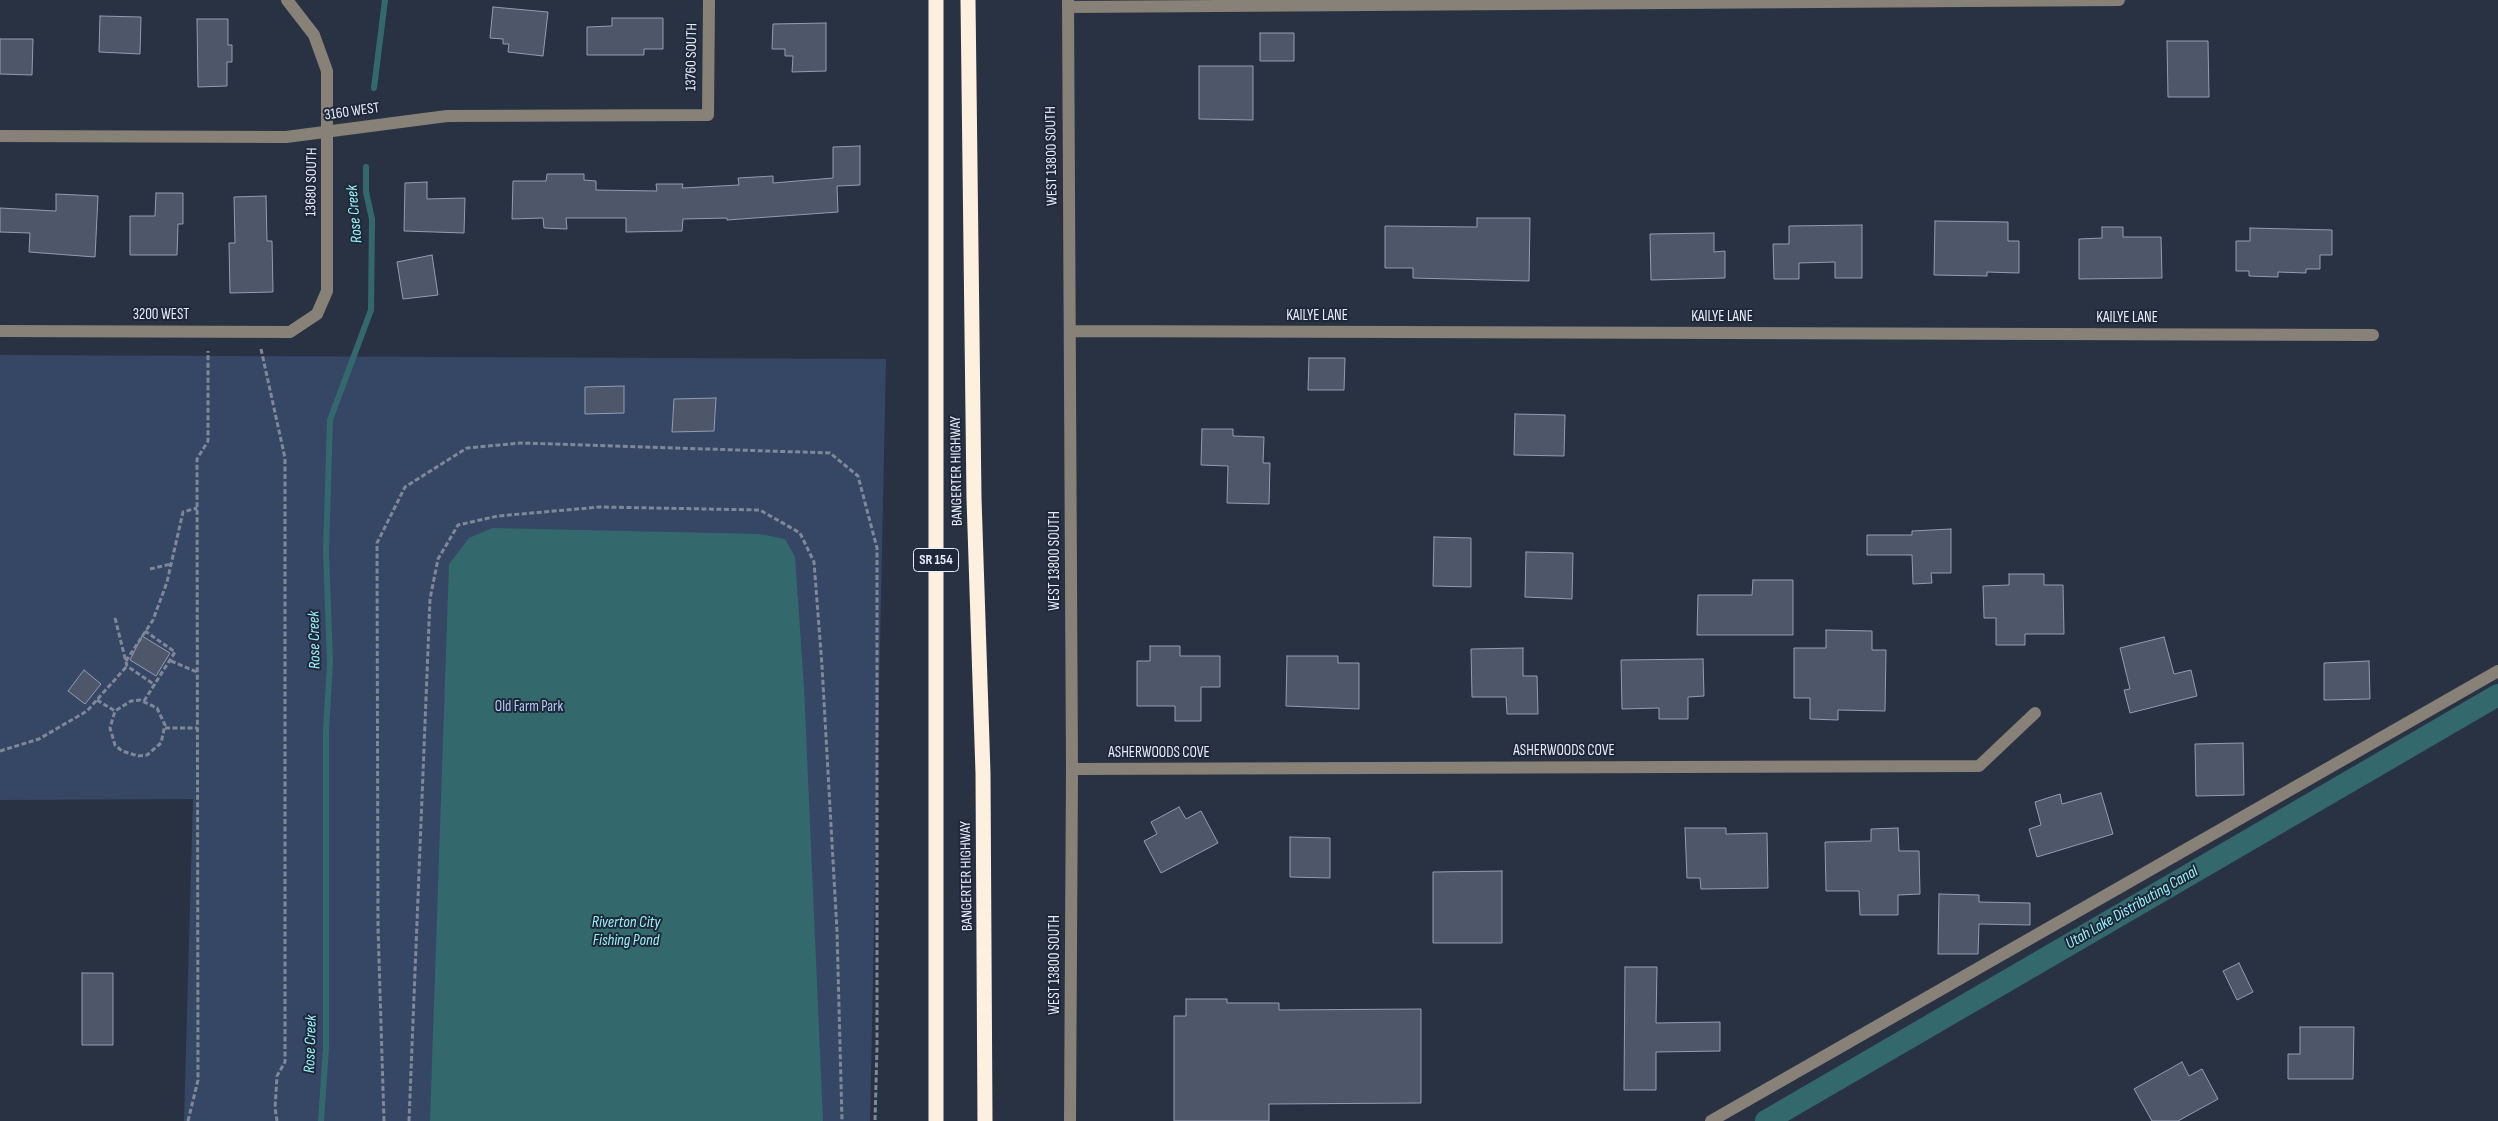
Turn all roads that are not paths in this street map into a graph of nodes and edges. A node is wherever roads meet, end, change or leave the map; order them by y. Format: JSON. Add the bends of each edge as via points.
{"nodes":[{"id":1,"x":287,"y":0,"type":"edge"},
{"id":2,"x":709,"y":0,"type":"edge"},
{"id":3,"x":936,"y":0,"type":"edge"},
{"id":4,"x":968,"y":0,"type":"edge"},
{"id":5,"x":2119,"y":0,"type":"edge"},
{"id":6,"x":1068,"y":4,"type":"edge"},
{"id":7,"x":708,"y":115,"type":"joint"},
{"id":8,"x":329,"y":132,"type":"junction"},
{"id":9,"x":0,"y":136,"type":"edge"},
{"id":10,"x":317,"y":314,"type":"joint"},
{"id":11,"x":0,"y":331,"type":"edge"},
{"id":12,"x":1070,"y":331,"type":"junction"},
{"id":13,"x":2373,"y":335,"type":"dead end"},
{"id":14,"x":2498,"y":671,"type":"edge"},
{"id":15,"x":2035,"y":713,"type":"dead end"},
{"id":16,"x":1072,"y":769,"type":"junction"},
{"id":17,"x":936,"y":1121,"type":"edge"},
{"id":18,"x":985,"y":1121,"type":"edge"},
{"id":19,"x":1070,"y":1121,"type":"edge"},
{"id":20,"x":1711,"y":1121,"type":"edge"}],
"edges":[{"from":1,"to":8,"type":"street","name":"13680 SOUTH","via":[[314,35],[328,71]]},
{"from":2,"to":7,"type":"street","name":"13760 SOUTH"},
{"from":3,"to":17,"type":"highway","name":"BANGERTER HIGHWAY","number":"SR 154"},
{"from":4,"to":18,"type":"highway","name":"BANGERTER HIGHWAY","number":"SR 154","via":[[974,498],[984,773]]},
{"from":5,"to":6,"type":"street"},
{"from":6,"to":12,"type":"street","name":"WEST 13800 SOUTH"},
{"from":7,"to":8,"type":"street","name":"3160 WEST","via":[[447,116]]},
{"from":8,"to":9,"type":"street","name":"3160 WEST","via":[[286,137]]},
{"from":8,"to":10,"type":"street","name":"13680 SOUTH","via":[[327,291]]},
{"from":10,"to":11,"type":"street","name":"3200 WEST","via":[[290,332]]},
{"from":12,"to":13,"type":"street","name":"KAILYE LANE"},
{"from":12,"to":16,"type":"street","name":"WEST 13800 SOUTH"},
{"from":14,"to":20,"type":"street"},
{"from":15,"to":16,"type":"street","name":"ASHERWOODS COVE","via":[[1979,766]]},
{"from":16,"to":19,"type":"street","name":"WEST 13800 SOUTH"}]}
